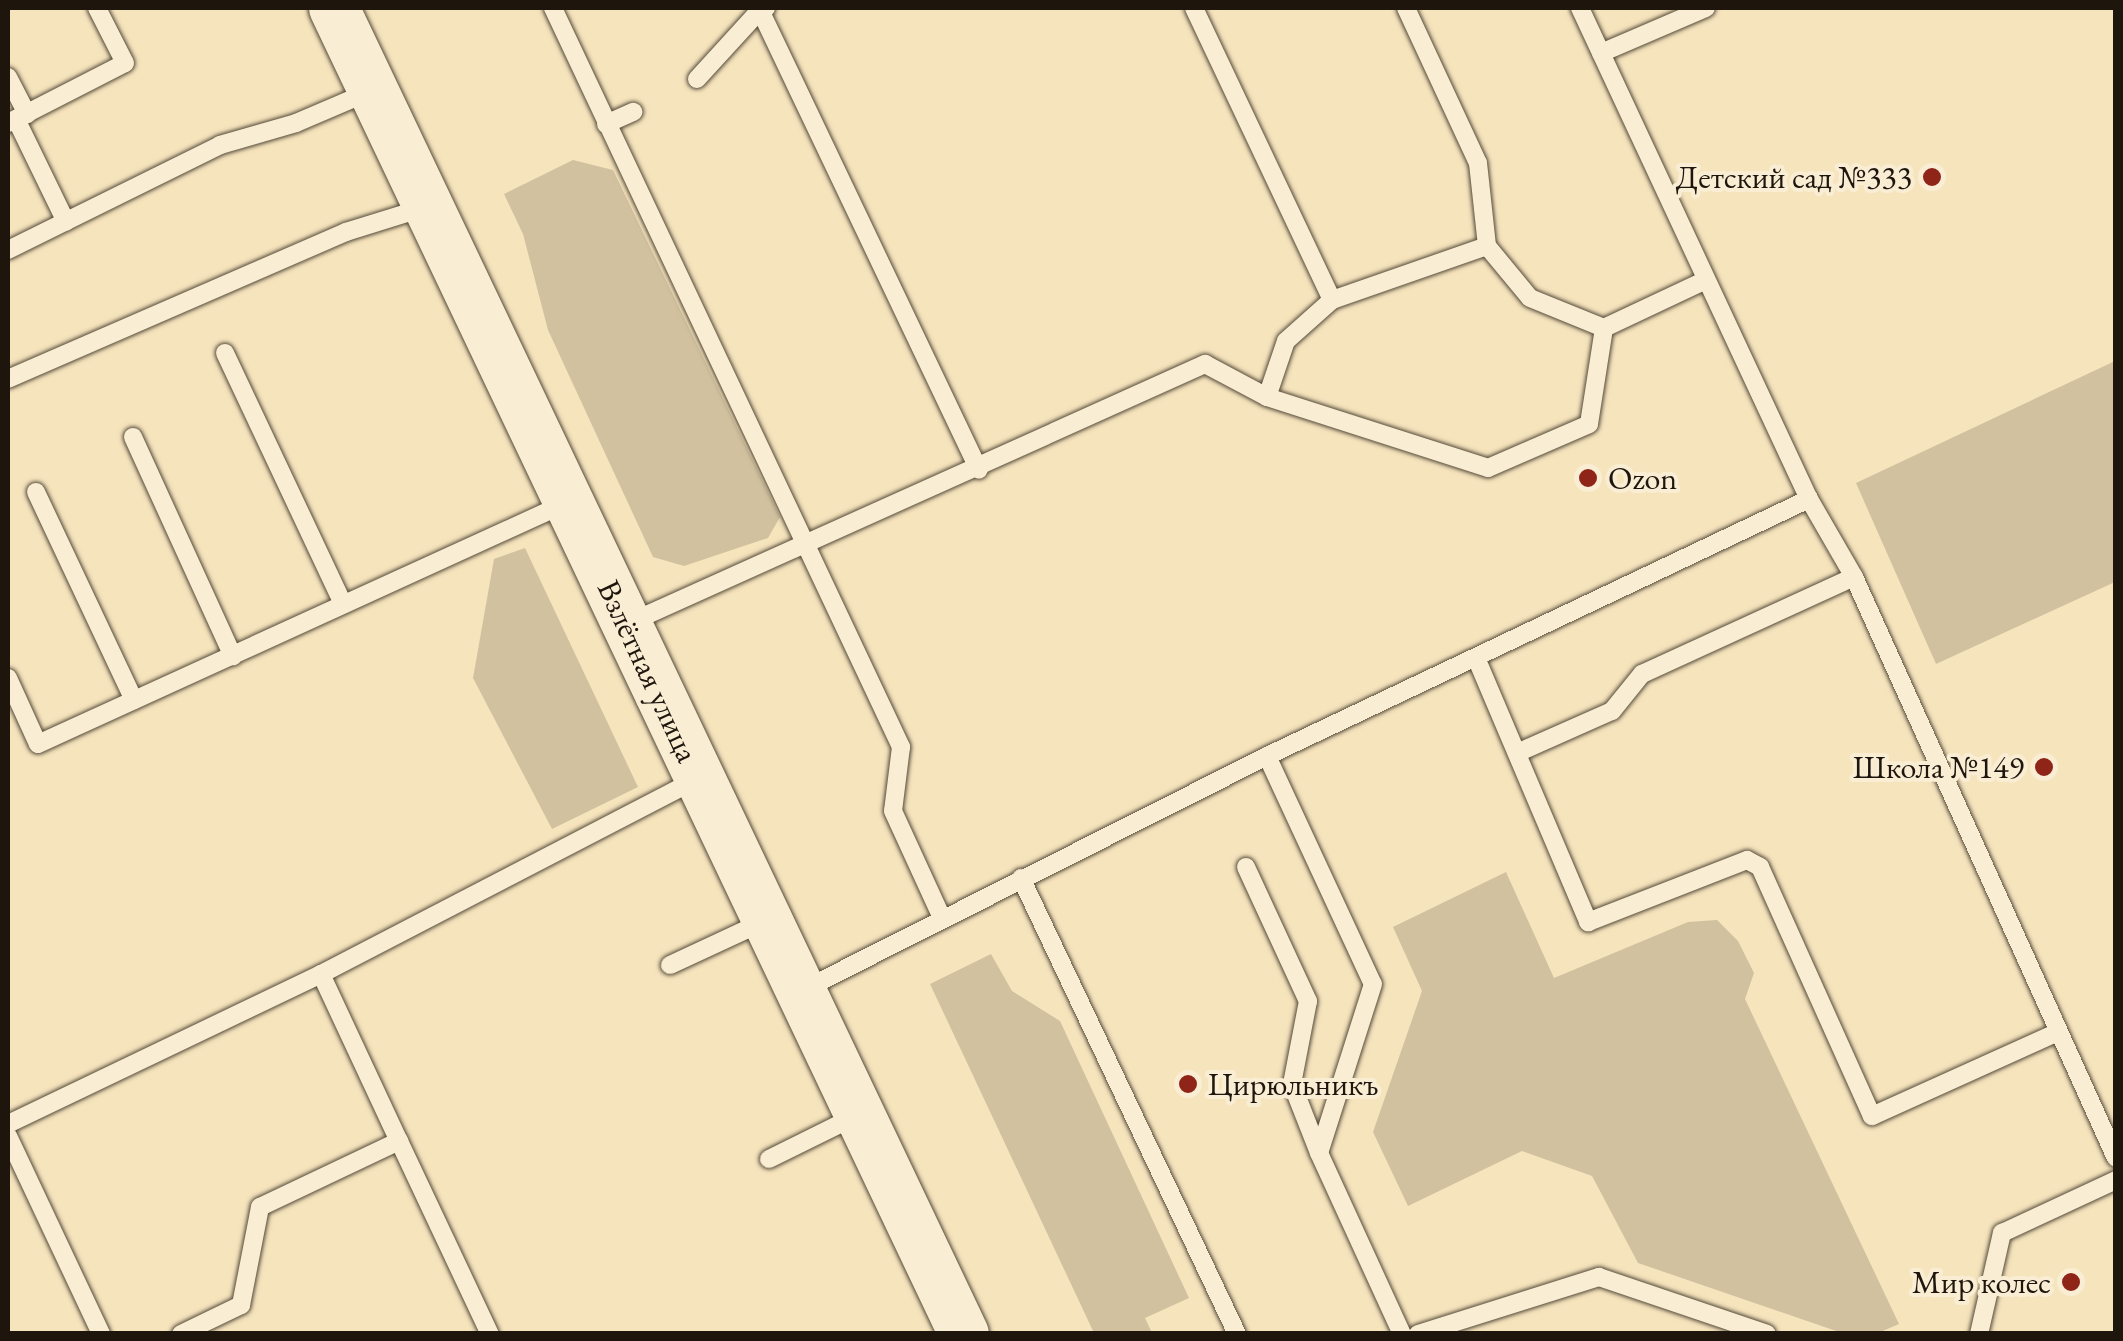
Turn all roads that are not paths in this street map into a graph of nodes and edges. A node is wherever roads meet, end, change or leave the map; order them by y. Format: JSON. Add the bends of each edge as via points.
{"nodes":[{"id":1,"x":97,"y":8,"type":"edge"},
{"id":2,"x":334,"y":8,"type":"edge"},
{"id":3,"x":553,"y":8,"type":"edge"},
{"id":4,"x":1194,"y":8,"type":"edge"},
{"id":5,"x":1406,"y":8,"type":"edge"},
{"id":6,"x":1580,"y":8,"type":"edge"},
{"id":7,"x":1706,"y":8,"type":"edge"},
{"id":8,"x":763,"y":9,"type":"edge"},
{"id":9,"x":1601,"y":53,"type":"junction"},
{"id":10,"x":8,"y":77,"type":"edge"},
{"id":11,"x":696,"y":79,"type":"dead end"},
{"id":12,"x":373,"y":90,"type":"junction"},
{"id":13,"x":633,"y":112,"type":"dead end"},
{"id":14,"x":17,"y":118,"type":"edge"},
{"id":15,"x":606,"y":124,"type":"junction"},
{"id":16,"x":428,"y":206,"type":"junction"},
{"id":17,"x":66,"y":222,"type":"junction"},
{"id":18,"x":1487,"y":246,"type":"junction"},
{"id":19,"x":8,"y":250,"type":"edge"},
{"id":20,"x":1706,"y":280,"type":"junction"},
{"id":21,"x":1332,"y":300,"type":"junction"},
{"id":22,"x":1604,"y":328,"type":"junction"},
{"id":23,"x":225,"y":353,"type":"dead end"},
{"id":24,"x":8,"y":379,"type":"edge"},
{"id":25,"x":1267,"y":397,"type":"junction"},
{"id":26,"x":132,"y":437,"type":"dead end"},
{"id":27,"x":978,"y":470,"type":"junction"},
{"id":28,"x":36,"y":492,"type":"dead end"},
{"id":29,"x":1809,"y":499,"type":"junction"},
{"id":30,"x":569,"y":502,"type":"junction"},
{"id":31,"x":810,"y":547,"type":"junction"},
{"id":32,"x":1854,"y":578,"type":"junction"},
{"id":33,"x":343,"y":604,"type":"junction"},
{"id":34,"x":627,"y":624,"type":"junction"},
{"id":35,"x":233,"y":656,"type":"junction"},
{"id":36,"x":1477,"y":660,"type":"junction"},
{"id":37,"x":8,"y":678,"type":"edge"},
{"id":38,"x":134,"y":700,"type":"junction"},
{"id":39,"x":1517,"y":753,"type":"junction"},
{"id":40,"x":1267,"y":756,"type":"junction"},
{"id":41,"x":698,"y":779,"type":"junction"},
{"id":42,"x":1246,"y":867,"type":"dead end"},
{"id":43,"x":1021,"y":878,"type":"junction"},
{"id":44,"x":942,"y":918,"type":"junction"},
{"id":45,"x":765,"y":921,"type":"junction"},
{"id":46,"x":670,"y":965,"type":"dead end"},
{"id":47,"x":321,"y":974,"type":"junction"},
{"id":48,"x":798,"y":992,"type":"junction"},
{"id":49,"x":2058,"y":1032,"type":"junction"},
{"id":50,"x":858,"y":1115,"type":"junction"},
{"id":51,"x":8,"y":1124,"type":"edge"},
{"id":52,"x":8,"y":1136,"type":"edge"},
{"id":53,"x":399,"y":1142,"type":"junction"},
{"id":54,"x":1319,"y":1153,"type":"junction"},
{"id":55,"x":2116,"y":1158,"type":"edge"},
{"id":56,"x":769,"y":1159,"type":"dead end"},
{"id":57,"x":2116,"y":1180,"type":"edge"},
{"id":58,"x":101,"y":1334,"type":"edge"},
{"id":59,"x":181,"y":1334,"type":"edge"},
{"id":60,"x":490,"y":1334,"type":"edge"},
{"id":61,"x":964,"y":1334,"type":"edge"},
{"id":62,"x":1237,"y":1334,"type":"edge"},
{"id":63,"x":1402,"y":1334,"type":"edge"},
{"id":64,"x":1418,"y":1334,"type":"edge"},
{"id":65,"x":1766,"y":1334,"type":"edge"},
{"id":66,"x":1979,"y":1334,"type":"edge"}],
"edges":[{"from":1,"to":14,"type":"lane","via":[[125,63]]},
{"from":2,"to":12,"type":"main road","name":"Взлётная улица"},
{"from":3,"to":15,"type":"lane"},
{"from":4,"to":21,"type":"lane"},
{"from":5,"to":18,"type":"lane","via":[[1478,163]]},
{"from":6,"to":9,"type":"lane"},
{"from":7,"to":9,"type":"lane"},
{"from":8,"to":11,"type":"lane"},
{"from":8,"to":27,"type":"lane"},
{"from":9,"to":20,"type":"lane"},
{"from":10,"to":14,"type":"lane"},
{"from":12,"to":16,"type":"main road","name":"Взлётная улица"},
{"from":12,"to":17,"type":"lane","via":[[296,123],[220,145]]},
{"from":13,"to":15,"type":"lane"},
{"from":14,"to":17,"type":"lane"},
{"from":15,"to":31,"type":"lane"},
{"from":16,"to":24,"type":"lane","via":[[346,232]]},
{"from":16,"to":30,"type":"main road","name":"Взлётная улица"},
{"from":17,"to":19,"type":"lane"},
{"from":18,"to":21,"type":"lane"},
{"from":18,"to":22,"type":"lane","via":[[1530,298]]},
{"from":20,"to":22,"type":"lane"},
{"from":20,"to":29,"type":"lane"},
{"from":21,"to":25,"type":"lane","via":[[1286,341]]},
{"from":22,"to":25,"type":"lane","via":[[1588,424],[1488,468]]},
{"from":23,"to":33,"type":"lane"},
{"from":25,"to":27,"type":"lane","via":[[1205,364]]},
{"from":26,"to":35,"type":"lane"},
{"from":27,"to":31,"type":"lane"},
{"from":28,"to":38,"type":"lane"},
{"from":29,"to":32,"type":"lane"},
{"from":29,"to":36,"type":"lane"},
{"from":30,"to":33,"type":"lane"},
{"from":30,"to":34,"type":"main road","name":"Взлётная улица"},
{"from":31,"to":34,"type":"lane"},
{"from":31,"to":44,"type":"lane","via":[[901,747],[893,811]]},
{"from":32,"to":39,"type":"lane","via":[[1642,674],[1612,711]]},
{"from":32,"to":49,"type":"lane"},
{"from":33,"to":35,"type":"lane"},
{"from":34,"to":41,"type":"main road","name":"Взлётная улица"},
{"from":35,"to":38,"type":"lane"},
{"from":36,"to":39,"type":"lane"},
{"from":36,"to":40,"type":"lane"},
{"from":37,"to":38,"type":"lane","via":[[38,744]]},
{"from":39,"to":49,"type":"lane","via":[[1588,922],[1748,860],[1760,866],[1872,1116]]},
{"from":40,"to":43,"type":"lane"},
{"from":40,"to":54,"type":"lane","via":[[1373,984]]},
{"from":41,"to":45,"type":"main road","name":"Взлётная улица"},
{"from":41,"to":47,"type":"lane"},
{"from":42,"to":54,"type":"lane","via":[[1308,1000],[1292,1084]]},
{"from":43,"to":44,"type":"lane"},
{"from":43,"to":62,"type":"lane"},
{"from":44,"to":48,"type":"lane"},
{"from":45,"to":46,"type":"lane"},
{"from":45,"to":48,"type":"main road","name":"Взлётная улица"},
{"from":47,"to":51,"type":"lane"},
{"from":47,"to":53,"type":"lane"},
{"from":48,"to":50,"type":"main road","name":"Взлётная улица"},
{"from":49,"to":55,"type":"lane"},
{"from":50,"to":56,"type":"lane"},
{"from":50,"to":61,"type":"main road","name":"Взлётная улица"},
{"from":52,"to":58,"type":"lane"},
{"from":53,"to":59,"type":"lane","via":[[260,1207],[240,1305]]},
{"from":53,"to":60,"type":"lane"},
{"from":54,"to":63,"type":"lane"},
{"from":57,"to":66,"type":"lane","via":[[2002,1233]]},
{"from":64,"to":65,"type":"lane","via":[[1599,1277]]}]}
